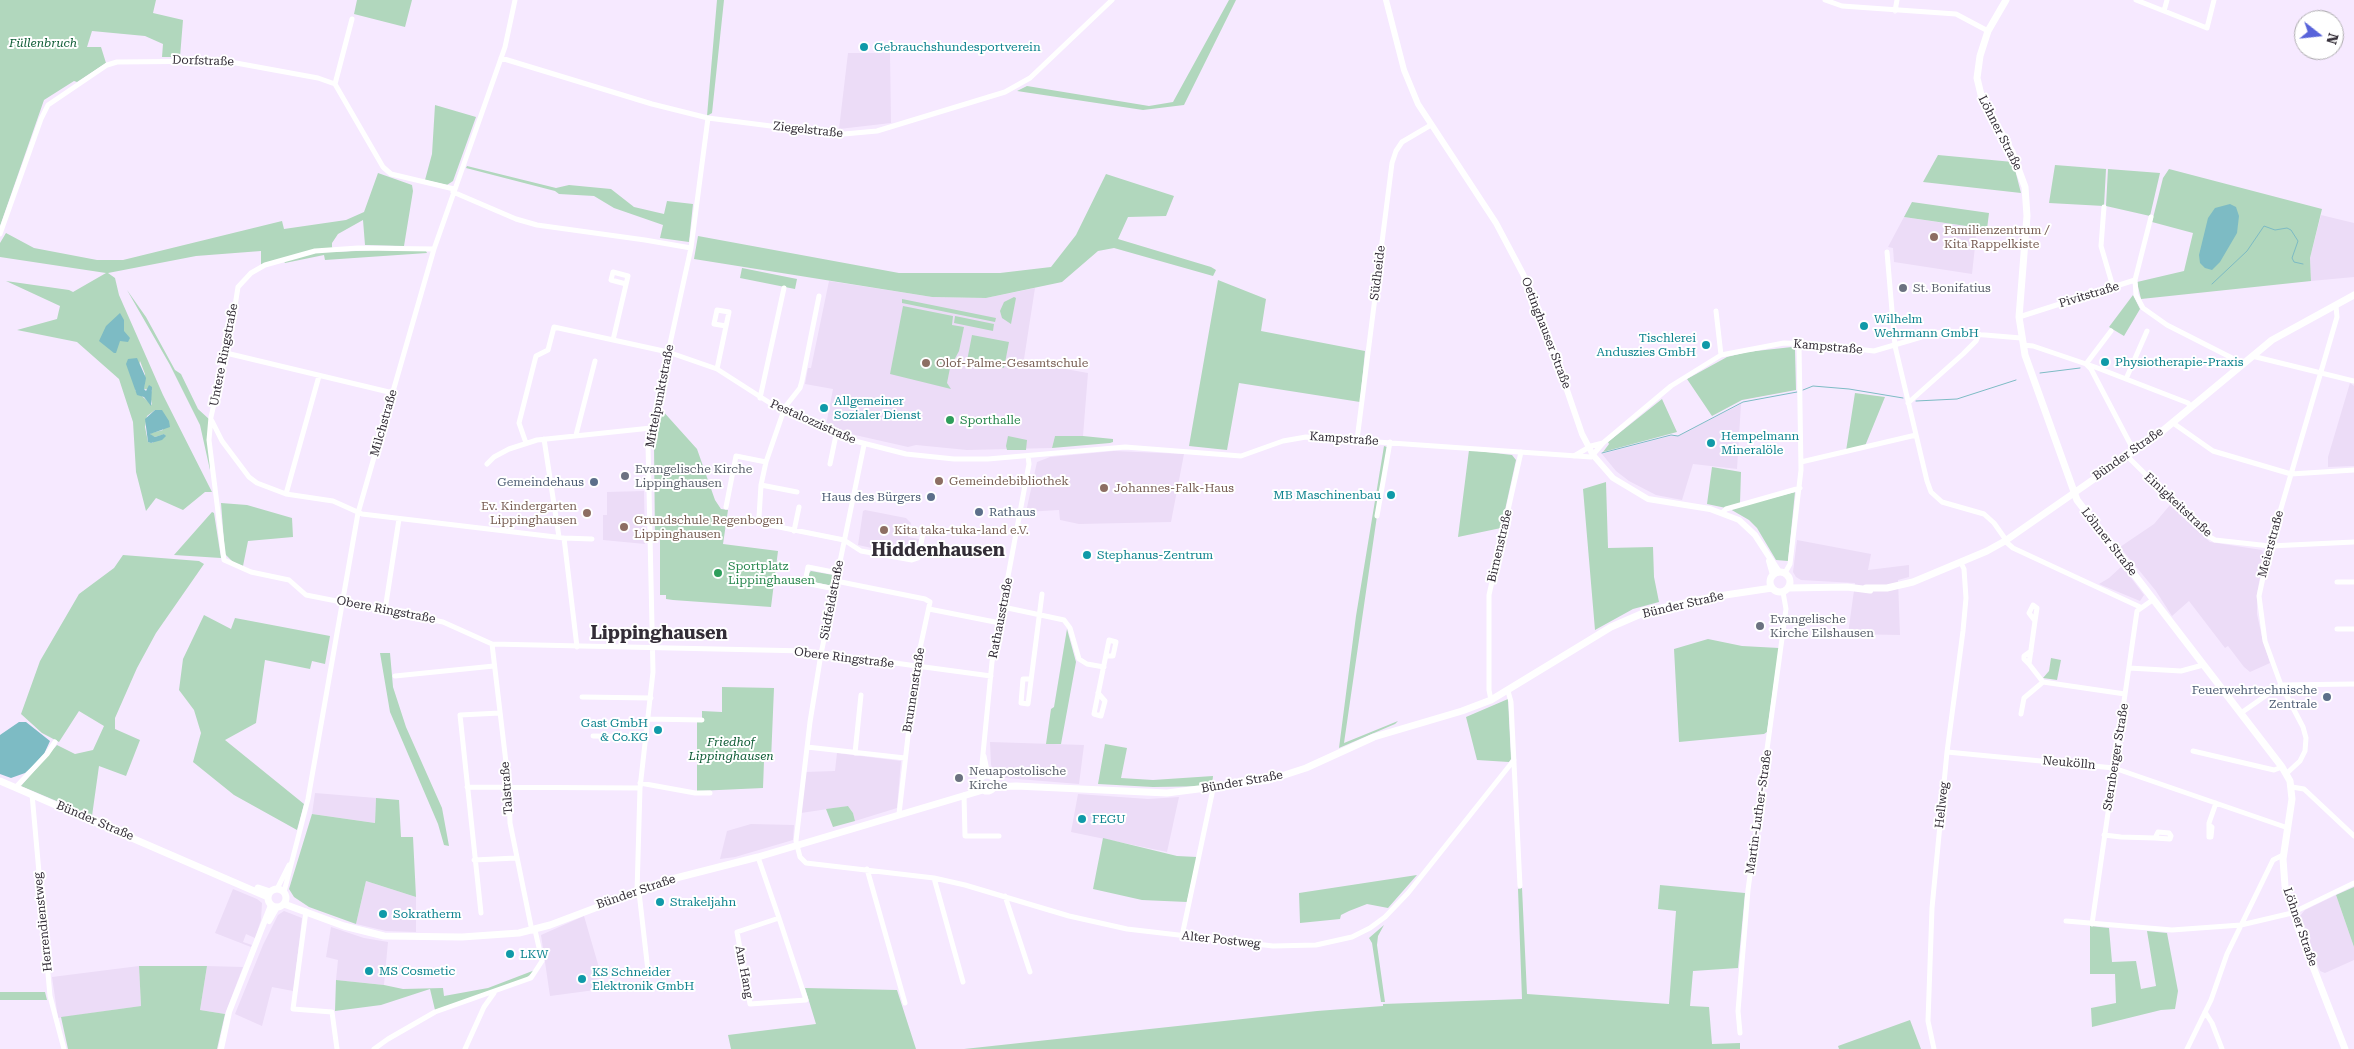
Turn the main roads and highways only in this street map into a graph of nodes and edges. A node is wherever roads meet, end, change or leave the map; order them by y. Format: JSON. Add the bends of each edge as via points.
{"nodes":[{"id":1,"x":2006,"y":0,"type":"edge"},
{"id":2,"x":2354,"y":295,"type":"edge"},
{"id":3,"x":2073,"y":493,"type":"junction"},
{"id":4,"x":1771,"y":585,"type":"junction"},
{"id":5,"x":1787,"y":587,"type":"junction"},
{"id":6,"x":0,"y":781,"type":"edge"},
{"id":7,"x":994,"y":784,"type":"junction"},
{"id":8,"x":981,"y":787,"type":"junction"},
{"id":9,"x":2345,"y":1049,"type":"edge"}],
"edges":[{"from":1,"to":3,"type":"main road","name":"Löhner Straße","via":[[1988,31],[1978,66],[1979,92],[2023,178],[2026,198],[2019,317],[2022,341]]},
{"from":2,"to":3,"type":"main road","name":"Bünder Straße","via":[[2281,335],[2173,423]]},
{"from":3,"to":5,"type":"main road","name":"Bünder Straße","via":[[2006,541],[1913,582],[1877,591],[1866,588]]},
{"from":3,"to":9,"type":"main road","name":"Löhner Straße","via":[[2286,774],[2292,787],[2292,799],[2283,855],[2285,886],[2292,913]]},
{"from":4,"to":5,"type":"main road"},
{"from":4,"to":5,"type":"main road","via":[[1779,573]]},
{"from":4,"to":7,"type":"main road","name":"Bünder Straße","via":[[1671,605],[1632,617],[1491,700],[1462,712],[1374,737],[1269,780],[1213,789],[1143,793]]},
{"from":6,"to":8,"type":"main road","name":"Bünder Straße","via":[[306,911],[344,926],[384,936],[490,936],[534,931],[672,879],[758,857],[964,795]]},
{"from":7,"to":8,"type":"main road","name":"Bünder Straße","via":[[988,791]]},
{"from":7,"to":8,"type":"main road","via":[[985,776]]}]}
